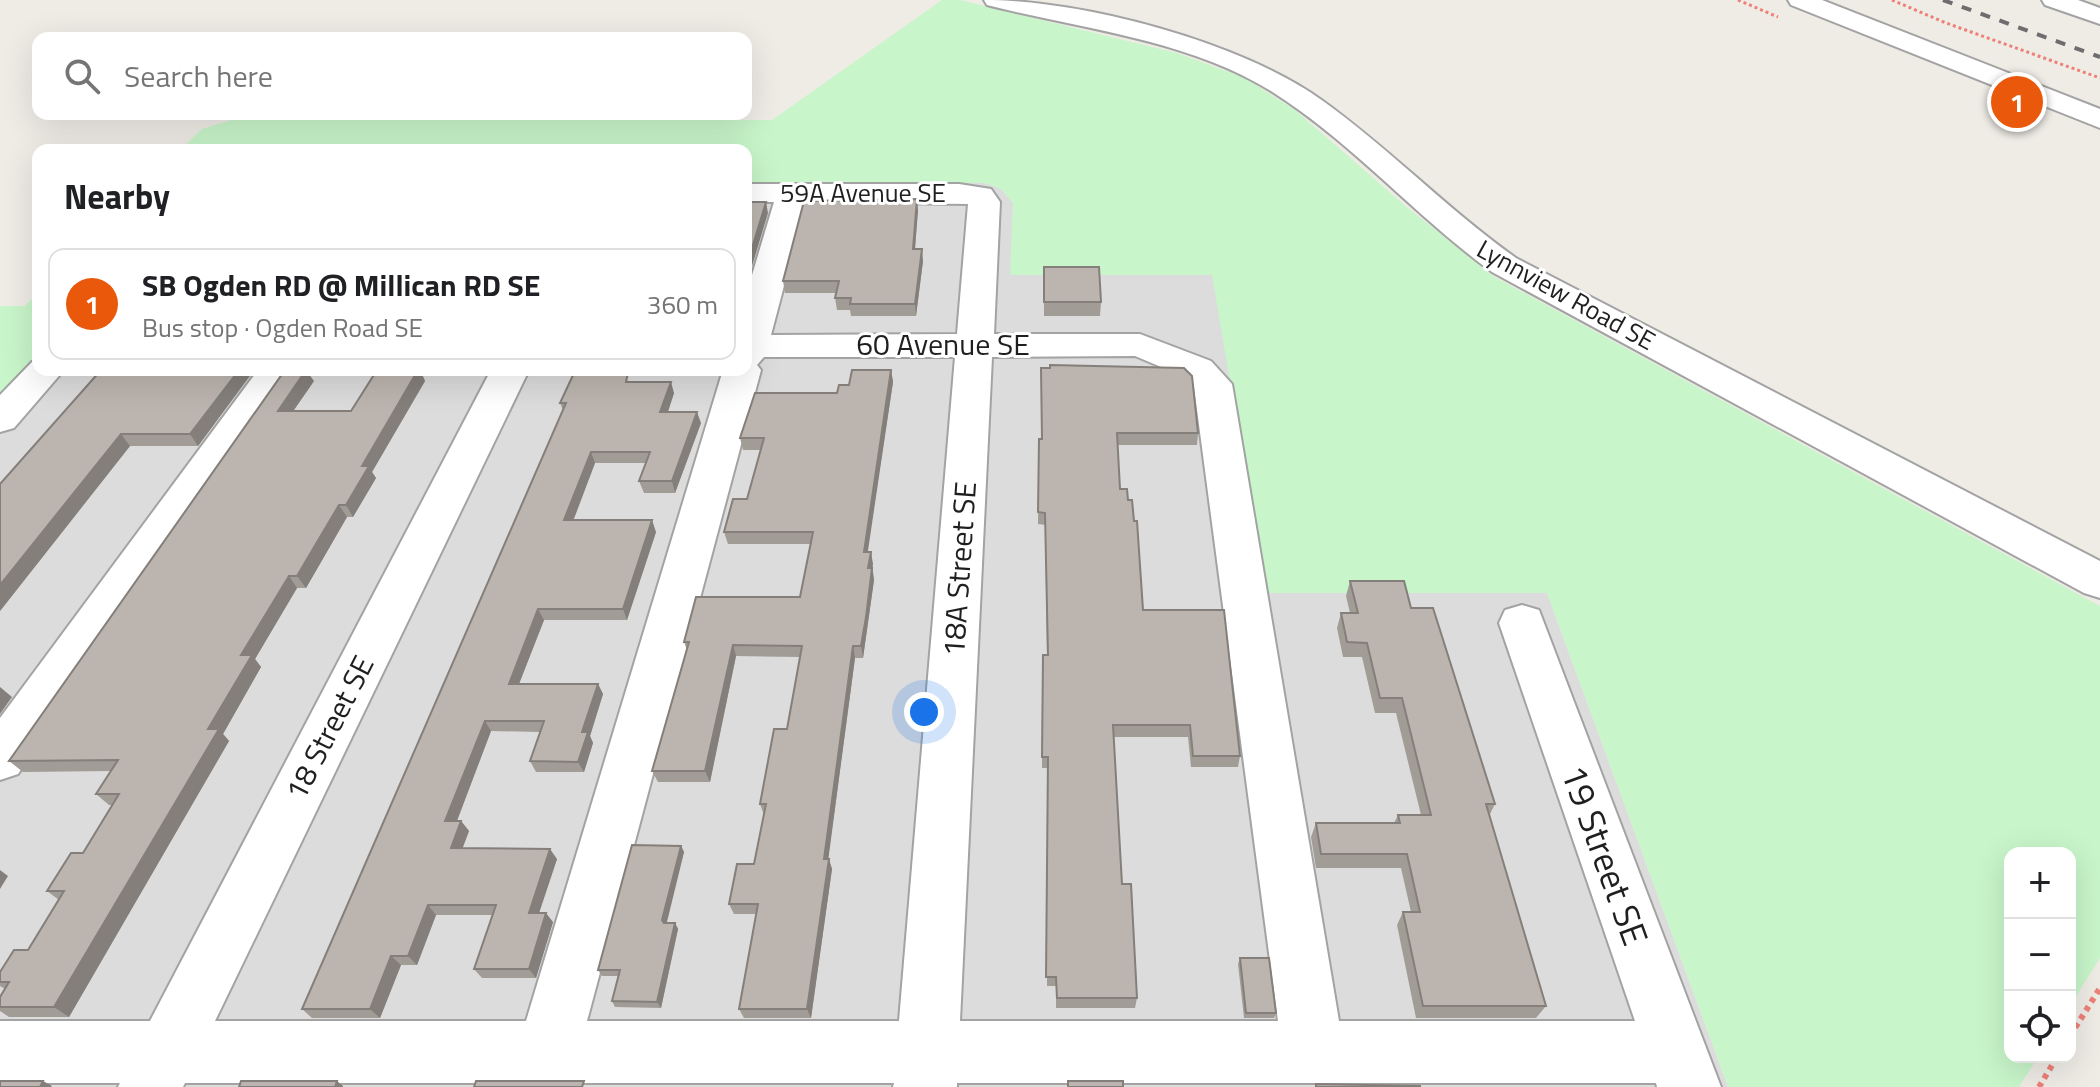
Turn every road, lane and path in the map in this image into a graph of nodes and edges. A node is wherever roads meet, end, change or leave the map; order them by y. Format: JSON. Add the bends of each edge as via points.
{"nodes":[{"id":1,"x":996,"y":0,"type":"edge"},
{"id":2,"x":1800,"y":0,"type":"edge"},
{"id":3,"x":1892,"y":0,"type":"edge"},
{"id":4,"x":2054,"y":0,"type":"edge"},
{"id":5,"x":2100,"y":16,"type":"edge"},
{"id":6,"x":2100,"y":78,"type":"edge"},
{"id":7,"x":2100,"y":119,"type":"edge"},
{"id":8,"x":752,"y":193,"type":"edge"},
{"id":9,"x":793,"y":193,"type":"junction"},
{"id":10,"x":980,"y":196,"type":"joint"},
{"id":11,"x":752,"y":334,"type":"edge"},
{"id":12,"x":976,"y":345,"type":"junction"},
{"id":13,"x":752,"y":355,"type":"edge"},
{"id":14,"x":39,"y":376,"type":"edge"},
{"id":15,"x":274,"y":376,"type":"edge"},
{"id":16,"x":507,"y":376,"type":"edge"},
{"id":17,"x":740,"y":376,"type":"edge"},
{"id":18,"x":0,"y":419,"type":"edge"},
{"id":19,"x":2100,"y":581,"type":"edge"},
{"id":20,"x":1522,"y":623,"type":"dead end"},
{"id":21,"x":0,"y":758,"type":"edge"},
{"id":22,"x":2100,"y":988,"type":"edge"},
{"id":23,"x":2076,"y":1026,"type":"edge"},
{"id":24,"x":548,"y":1050,"type":"junction"},
{"id":25,"x":0,"y":1052,"type":"edge"},
{"id":26,"x":1313,"y":1052,"type":"junction"},
{"id":27,"x":2053,"y":1063,"type":"edge"},
{"id":28,"x":159,"y":1069,"type":"edge"},
{"id":29,"x":926,"y":1069,"type":"edge"},
{"id":30,"x":1682,"y":1069,"type":"edge"},
{"id":31,"x":2039,"y":1087,"type":"edge"}],
"edges":[{"from":1,"to":19,"type":"street","name":"Lynnview Road SE","via":[[1187,47],[1261,75],[1311,105],[1471,243],[1504,265]]},
{"from":2,"to":7,"type":"street"},
{"from":3,"to":6,"type":"path"},
{"from":4,"to":5,"type":"street"},
{"from":8,"to":9,"type":"street","name":"59A Avenue SE"},
{"from":9,"to":10,"type":"street","name":"59A Avenue SE"},
{"from":9,"to":11,"type":"street"},
{"from":10,"to":12,"type":"street","name":"18A Street SE","via":[[985,207]]},
{"from":12,"to":13,"type":"street","name":"60 Avenue SE"},
{"from":12,"to":26,"type":"street","name":"60 Avenue SE","via":[[1140,345],[1198,369],[1213,384]]},
{"from":12,"to":29,"type":"street","name":"18A Street SE"},
{"from":14,"to":18,"type":"street"},
{"from":15,"to":21,"type":"street"},
{"from":16,"to":28,"type":"street","name":"18 Street SE"},
{"from":17,"to":24,"type":"street"},
{"from":20,"to":30,"type":"street","name":"19 Street SE"},
{"from":22,"to":23,"type":"path"},
{"from":24,"to":28,"type":"street"},
{"from":24,"to":29,"type":"street"},
{"from":25,"to":28,"type":"street"},
{"from":26,"to":29,"type":"street"},
{"from":26,"to":30,"type":"street"},
{"from":27,"to":31,"type":"path"}]}
